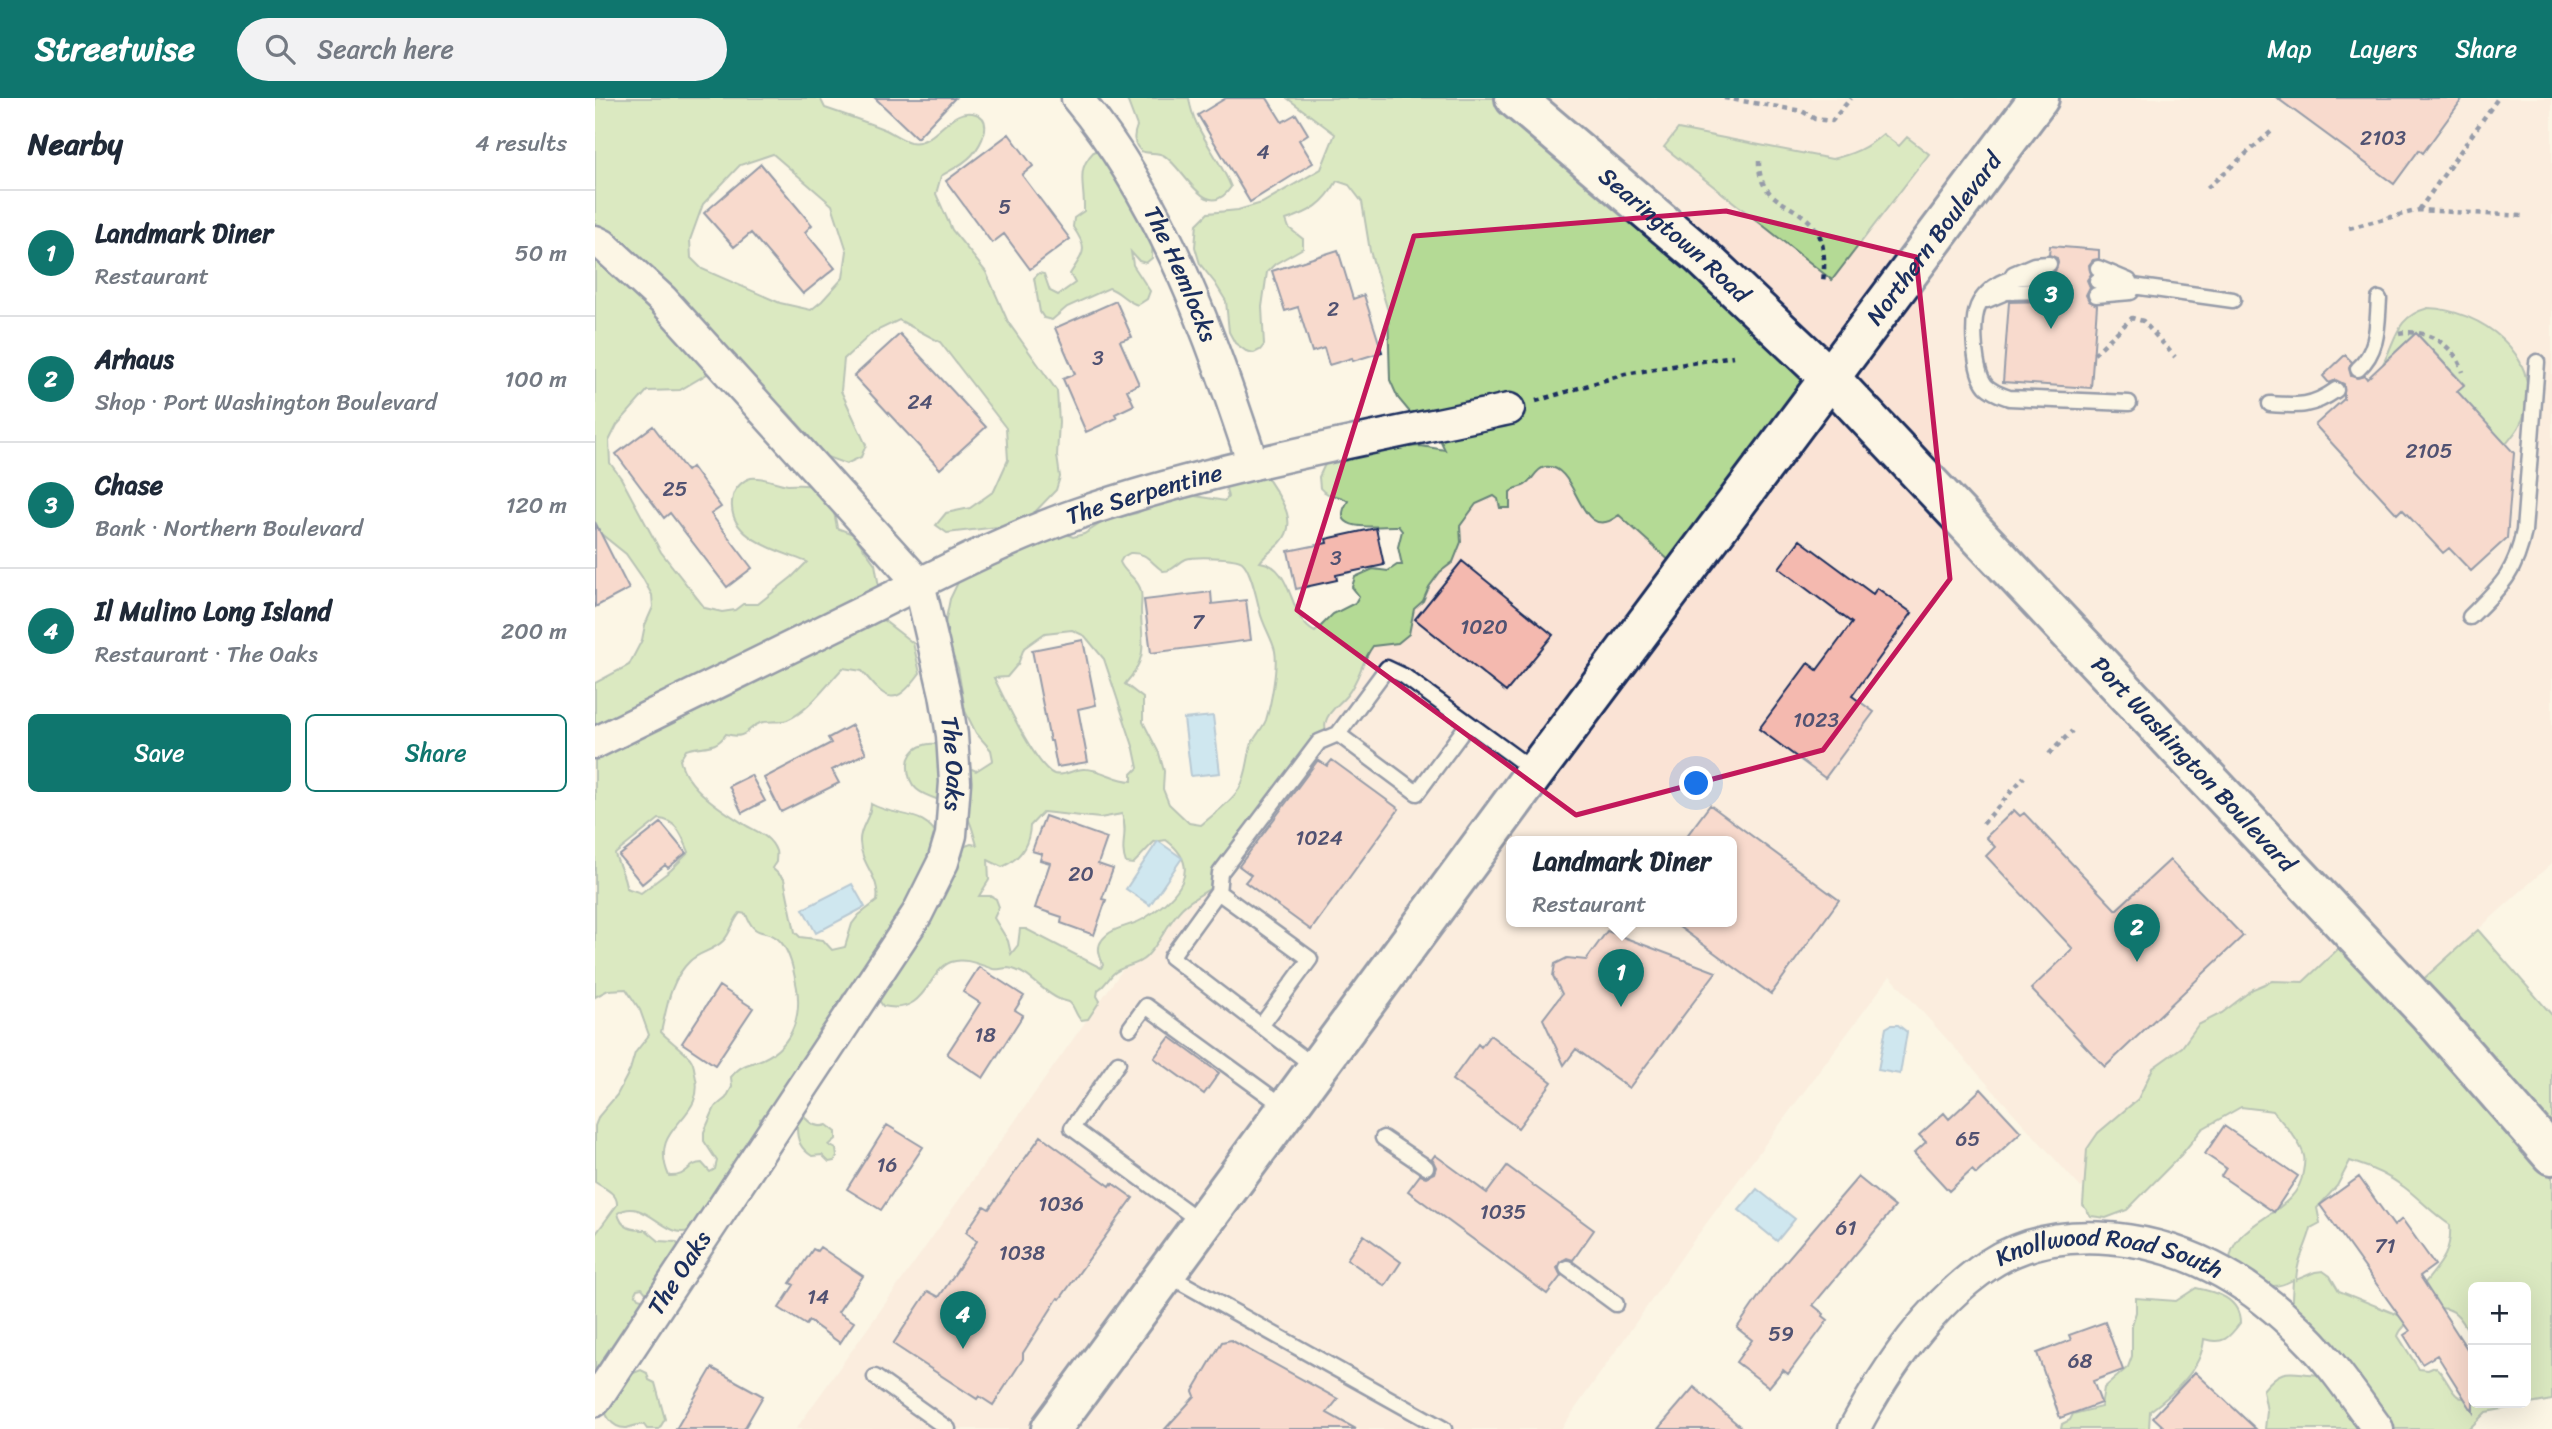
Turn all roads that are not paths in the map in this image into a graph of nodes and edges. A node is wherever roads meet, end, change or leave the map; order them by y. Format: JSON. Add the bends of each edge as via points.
{"nodes":[{"id":1,"x":1077,"y":98,"type":"edge"},
{"id":2,"x":1515,"y":98,"type":"edge"},
{"id":3,"x":2039,"y":98,"type":"edge"},
{"id":4,"x":595,"y":241,"type":"edge"},
{"id":5,"x":2097,"y":282,"type":"dead end"},
{"id":6,"x":2379,"y":299,"type":"dead end"},
{"id":7,"x":2233,"y":300,"type":"dead end"},
{"id":8,"x":1978,"y":307,"type":"junction"},
{"id":9,"x":2537,"y":362,"type":"dead end"},
{"id":10,"x":2358,"y":369,"type":"dead end"},
{"id":11,"x":1830,"y":378,"type":"junction"},
{"id":12,"x":2336,"y":390,"type":"dead end"},
{"id":13,"x":2129,"y":403,"type":"dead end"},
{"id":14,"x":2270,"y":404,"type":"dead end"},
{"id":15,"x":1509,"y":409,"type":"road end"},
{"id":16,"x":1252,"y":464,"type":"junction"},
{"id":17,"x":919,"y":583,"type":"junction"},
{"id":18,"x":2470,"y":617,"type":"dead end"},
{"id":19,"x":1468,"y":724,"type":"junction"},
{"id":20,"x":1338,"y":734,"type":"junction"},
{"id":21,"x":595,"y":743,"type":"edge"},
{"id":22,"x":1535,"y":772,"type":"junction"},
{"id":23,"x":1218,"y":892,"type":"junction"},
{"id":24,"x":1261,"y":1026,"type":"junction"},
{"id":25,"x":1130,"y":1028,"type":"dead end"},
{"id":26,"x":1118,"y":1063,"type":"dead end"},
{"id":27,"x":1316,"y":1068,"type":"junction"},
{"id":28,"x":1287,"y":1108,"type":"junction"},
{"id":29,"x":1383,"y":1138,"type":"dead end"},
{"id":30,"x":2552,"y":1155,"type":"edge"},
{"id":31,"x":1426,"y":1167,"type":"dead end"},
{"id":32,"x":1202,"y":1223,"type":"junction"},
{"id":33,"x":1567,"y":1268,"type":"dead end"},
{"id":34,"x":1164,"y":1274,"type":"junction"},
{"id":35,"x":1616,"y":1304,"type":"dead end"},
{"id":36,"x":875,"y":1377,"type":"dead end"},
{"id":37,"x":595,"y":1401,"type":"edge"},
{"id":38,"x":948,"y":1429,"type":"edge"},
{"id":39,"x":1051,"y":1429,"type":"edge"},
{"id":40,"x":1444,"y":1429,"type":"edge"},
{"id":41,"x":1854,"y":1429,"type":"edge"},
{"id":42,"x":2378,"y":1429,"type":"edge"}],
"edges":[{"from":1,"to":16,"type":"street","name":"The Hemlocks","via":[[1164,232],[1211,340]]},
{"from":2,"to":11,"type":"main road","name":"Searingtown Road","via":[[1700,255]]},
{"from":3,"to":11,"type":"main road","name":"Northern Boulevard"},
{"from":4,"to":17,"type":"street","name":"The Oaks","via":[[663,300]]},
{"from":5,"to":7,"type":"lane"},
{"from":6,"to":10,"type":"lane","via":[[2376,336],[2370,356]]},
{"from":8,"to":8,"type":"lane","via":[[1989,299],[2048,277],[2001,282]]},
{"from":8,"to":13,"type":"lane","via":[[1979,370],[1986,386],[1996,394]]},
{"from":9,"to":18,"type":"lane","via":[[2519,553],[2510,574]]},
{"from":11,"to":22,"type":"main road","name":"Northern Boulevard"},
{"from":11,"to":30,"type":"main road","name":"Port Washington Boulevard","via":[[2429,1014]]},
{"from":12,"to":14,"type":"lane","via":[[2312,404]]},
{"from":15,"to":16,"type":"street","name":"The Serpentine"},
{"from":16,"to":17,"type":"street","name":"The Serpentine","via":[[1076,515]]},
{"from":17,"to":21,"type":"street","name":"The Serpentine"},
{"from":17,"to":37,"type":"street","name":"The Oaks","via":[[952,734],[955,782],[951,835],[943,862],[917,914]]},
{"from":19,"to":20,"type":"lane","via":[[1387,668]]},
{"from":19,"to":20,"type":"lane","via":[[1417,793]]},
{"from":19,"to":22,"type":"lane"},
{"from":20,"to":23,"type":"lane","via":[[1319,742],[1220,873]]},
{"from":22,"to":27,"type":"main road","name":"Northern Boulevard"},
{"from":23,"to":24,"type":"lane","via":[[1171,957]]},
{"from":23,"to":24,"type":"lane","via":[[1310,959]]},
{"from":24,"to":27,"type":"lane"},
{"from":25,"to":28,"type":"lane","via":[[1146,1006]]},
{"from":26,"to":32,"type":"lane","via":[[1072,1128]]},
{"from":27,"to":28,"type":"main road","name":"Northern Boulevard"},
{"from":28,"to":32,"type":"main road","name":"Northern Boulevard"},
{"from":29,"to":31,"type":"lane"},
{"from":32,"to":34,"type":"main road","name":"Northern Boulevard"},
{"from":33,"to":35,"type":"lane"},
{"from":34,"to":39,"type":"main road","name":"Northern Boulevard"},
{"from":34,"to":40,"type":"lane"},
{"from":36,"to":38,"type":"lane"},
{"from":41,"to":42,"type":"street","name":"Knollwood Road South","via":[[1916,1334],[1988,1265],[2015,1252],[2068,1238],[2111,1238],[2179,1253],[2213,1267],[2268,1303],[2332,1368]]}]}
